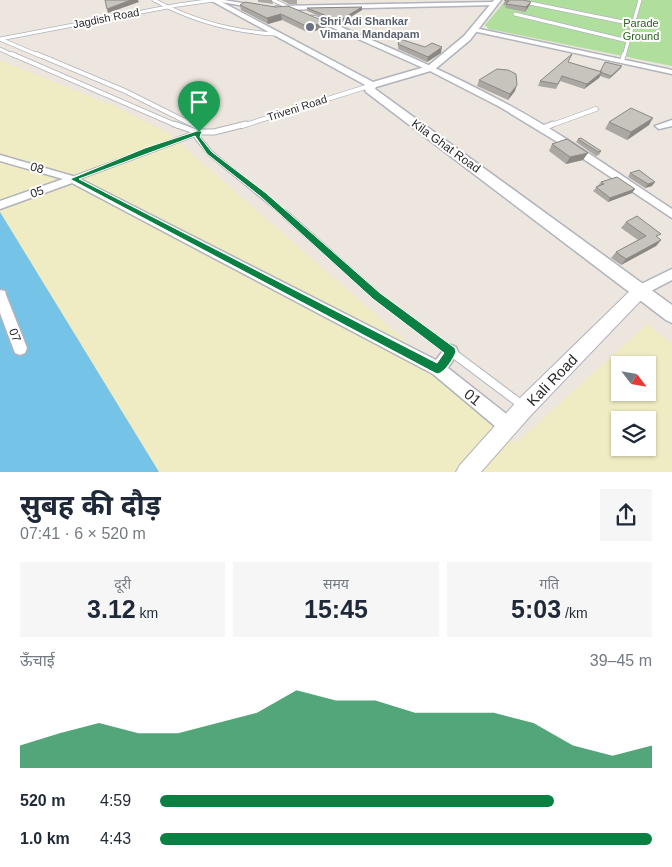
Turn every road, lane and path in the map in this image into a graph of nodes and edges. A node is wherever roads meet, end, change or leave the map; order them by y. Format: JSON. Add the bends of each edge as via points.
{"nodes":[{"id":1,"x":154,"y":0,"type":"edge"},
{"id":2,"x":213,"y":0,"type":"edge"},
{"id":3,"x":273,"y":0,"type":"edge"},
{"id":4,"x":347,"y":0,"type":"edge"},
{"id":5,"x":515,"y":0,"type":"edge"},
{"id":6,"x":640,"y":0,"type":"edge"},
{"id":7,"x":496,"y":2,"type":"edge"},
{"id":8,"x":351,"y":6,"type":"junction"},
{"id":9,"x":165,"y":7,"type":"junction"},
{"id":10,"x":262,"y":7,"type":"edge"},
{"id":11,"x":269,"y":7,"type":"edge"},
{"id":12,"x":290,"y":8,"type":"junction"},
{"id":13,"x":515,"y":14,"type":"dead end"},
{"id":14,"x":633,"y":24,"type":"junction"},
{"id":15,"x":475,"y":30,"type":"junction"},
{"id":16,"x":276,"y":34,"type":"junction"},
{"id":17,"x":0,"y":38,"type":"edge"},
{"id":18,"x":628,"y":41,"type":"junction"},
{"id":19,"x":0,"y":49,"type":"edge"},
{"id":20,"x":622,"y":61,"type":"junction"},
{"id":21,"x":431,"y":68,"type":"junction"},
{"id":22,"x":672,"y":72,"type":"edge"},
{"id":23,"x":372,"y":85,"type":"junction"},
{"id":24,"x":596,"y":109,"type":"dead end"},
{"id":25,"x":672,"y":123,"type":"edge"},
{"id":26,"x":659,"y":126,"type":"dead end"},
{"id":27,"x":543,"y":128,"type":"junction"},
{"id":28,"x":199,"y":132,"type":"junction"},
{"id":29,"x":0,"y":158,"type":"edge"},
{"id":30,"x":73,"y":179,"type":"junction"},
{"id":31,"x":0,"y":205,"type":"edge"},
{"id":32,"x":672,"y":214,"type":"edge"},
{"id":33,"x":672,"y":274,"type":"edge"},
{"id":34,"x":641,"y":290,"type":"junction"},
{"id":35,"x":0,"y":295,"type":"edge"},
{"id":36,"x":672,"y":315,"type":"edge"},
{"id":37,"x":20,"y":348,"type":"dead end"},
{"id":38,"x":451,"y":352,"type":"junction"},
{"id":39,"x":438,"y":369,"type":"junction"},
{"id":40,"x":525,"y":407,"type":"junction"},
{"id":41,"x":508,"y":426,"type":"junction"},
{"id":42,"x":467,"y":472,"type":"edge"}],
"edges":[{"from":1,"to":9,"type":"lane"},
{"from":2,"to":9,"type":"lane","name":"Jagdish Road"},
{"from":2,"to":10,"type":"street"},
{"from":2,"to":16,"type":"main road","name":"Kila Ghat Road"},
{"from":3,"to":12,"type":"lane"},
{"from":4,"to":8,"type":"street"},
{"from":5,"to":14,"type":"lane"},
{"from":6,"to":14,"type":"lane"},
{"from":7,"to":8,"type":"street"},
{"from":7,"to":15,"type":"main road","name":"Triveni Road"},
{"from":8,"to":12,"type":"street"},
{"from":9,"to":16,"type":"lane","via":[[258,35]]},
{"from":9,"to":17,"type":"lane","name":"Jagdish Road"},
{"from":11,"to":12,"type":"street"},
{"from":12,"to":21,"type":"street"},
{"from":13,"to":18,"type":"lane"},
{"from":14,"to":18,"type":"lane"},
{"from":15,"to":20,"type":"street"},
{"from":15,"to":21,"type":"main road","name":"Triveni Road"},
{"from":16,"to":23,"type":"main road","name":"Kila Ghat Road"},
{"from":17,"to":28,"type":"lane","via":[[176,114],[198,127]]},
{"from":18,"to":20,"type":"lane"},
{"from":19,"to":28,"type":"lane","via":[[166,122]]},
{"from":20,"to":22,"type":"street"},
{"from":21,"to":23,"type":"main road","name":"Triveni Road"},
{"from":21,"to":27,"type":"street"},
{"from":23,"to":28,"type":"lane","name":"Triveni Road","via":[[235,128]]},
{"from":23,"to":34,"type":"main road","name":"Kila Ghat Road","via":[[370,90]]},
{"from":24,"to":27,"type":"lane"},
{"from":25,"to":26,"type":"street"},
{"from":27,"to":32,"type":"street"},
{"from":28,"to":30,"type":"lane","name":"Triveni Road"},
{"from":28,"to":38,"type":"lane","via":[[197,137],[210,153],[264,195],[377,296]]},
{"from":29,"to":30,"type":"street","name":"08"},
{"from":30,"to":31,"type":"street","name":"05"},
{"from":30,"to":39,"type":"street","name":"08"},
{"from":33,"to":34,"type":"street"},
{"from":34,"to":36,"type":"main road","name":"Kila Ghat Road"},
{"from":34,"to":40,"type":"street","name":"Kali Road"},
{"from":35,"to":37,"type":"street","name":"07"},
{"from":38,"to":39,"type":"street"},
{"from":38,"to":40,"type":"lane"},
{"from":39,"to":41,"type":"street","name":"01"},
{"from":40,"to":41,"type":"street","name":"Kali Road"},
{"from":41,"to":42,"type":"street","name":"Kali Road"}]}
